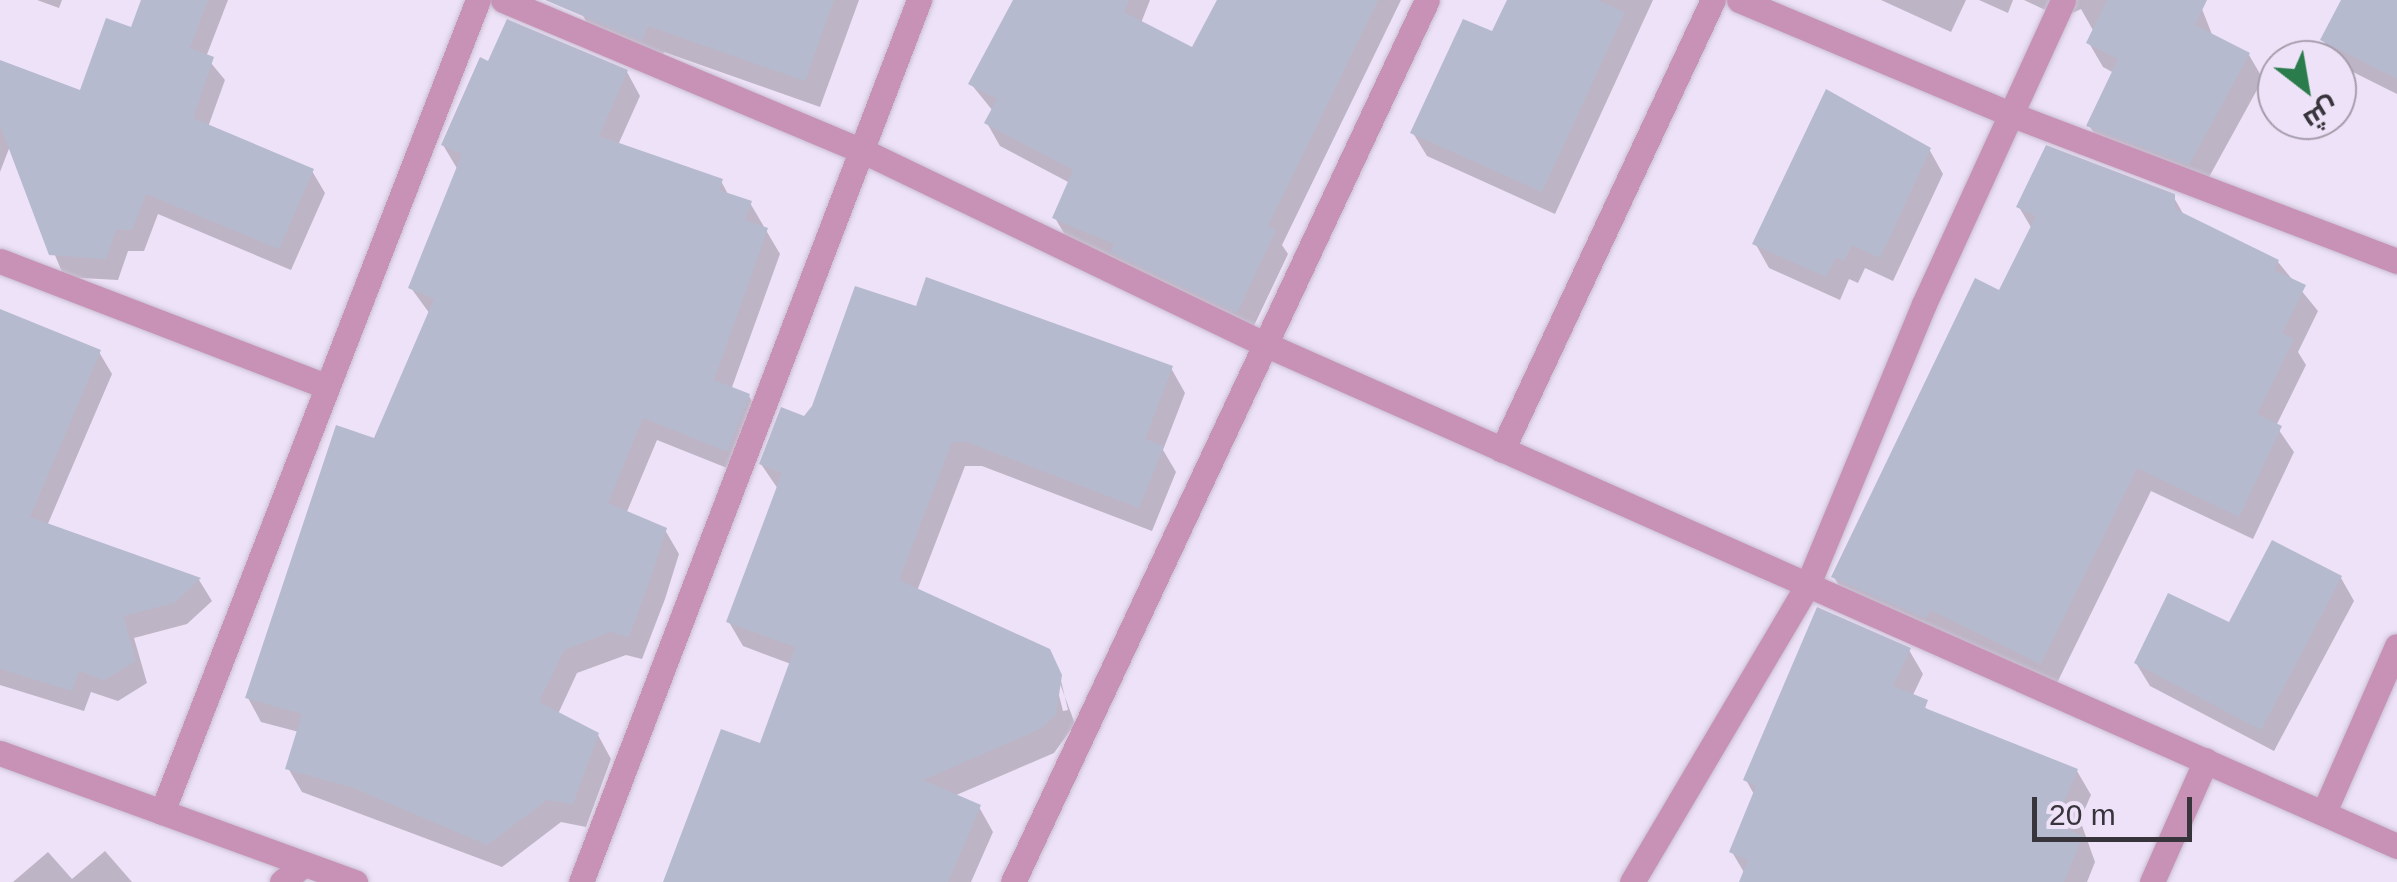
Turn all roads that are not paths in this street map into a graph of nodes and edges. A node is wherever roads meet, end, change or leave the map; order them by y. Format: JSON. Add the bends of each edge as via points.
{"nodes":[{"id":1,"x":478,"y":0,"type":"edge"},
{"id":2,"x":502,"y":0,"type":"edge"},
{"id":3,"x":919,"y":0,"type":"edge"},
{"id":4,"x":1427,"y":0,"type":"edge"},
{"id":5,"x":1713,"y":0,"type":"edge"},
{"id":6,"x":1738,"y":0,"type":"edge"},
{"id":7,"x":2063,"y":0,"type":"edge"},
{"id":8,"x":2010,"y":114,"type":"junction"},
{"id":9,"x":863,"y":152,"type":"junction"},
{"id":10,"x":2397,"y":261,"type":"edge"},
{"id":11,"x":0,"y":262,"type":"edge"},
{"id":12,"x":1269,"y":346,"type":"junction"},
{"id":13,"x":322,"y":385,"type":"junction"},
{"id":14,"x":1502,"y":450,"type":"junction"},
{"id":15,"x":1808,"y":584,"type":"junction"},
{"id":16,"x":2397,"y":646,"type":"edge"},
{"id":17,"x":0,"y":753,"type":"edge"},
{"id":18,"x":2206,"y":760,"type":"junction"},
{"id":19,"x":162,"y":812,"type":"junction"},
{"id":20,"x":2324,"y":812,"type":"junction"},
{"id":21,"x":2397,"y":846,"type":"edge"},
{"id":22,"x":304,"y":864,"type":"junction"},
{"id":23,"x":282,"y":882,"type":"edge"},
{"id":24,"x":355,"y":882,"type":"edge"},
{"id":25,"x":581,"y":882,"type":"edge"},
{"id":26,"x":1014,"y":882,"type":"edge"},
{"id":27,"x":1632,"y":882,"type":"edge"},
{"id":28,"x":2152,"y":882,"type":"edge"}],
"edges":[{"from":1,"to":13,"type":"street"},
{"from":2,"to":9,"type":"street"},
{"from":3,"to":9,"type":"street"},
{"from":4,"to":12,"type":"street"},
{"from":5,"to":14,"type":"street"},
{"from":6,"to":8,"type":"street"},
{"from":7,"to":8,"type":"street"},
{"from":8,"to":10,"type":"street"},
{"from":8,"to":15,"type":"street"},
{"from":9,"to":12,"type":"street"},
{"from":9,"to":25,"type":"street"},
{"from":11,"to":13,"type":"street"},
{"from":12,"to":14,"type":"street"},
{"from":12,"to":26,"type":"street"},
{"from":13,"to":19,"type":"street"},
{"from":14,"to":15,"type":"street"},
{"from":15,"to":18,"type":"street"},
{"from":15,"to":27,"type":"street"},
{"from":16,"to":20,"type":"street"},
{"from":17,"to":19,"type":"street"},
{"from":18,"to":20,"type":"street"},
{"from":18,"to":28,"type":"street"},
{"from":19,"to":22,"type":"street"},
{"from":20,"to":21,"type":"street"},
{"from":22,"to":23,"type":"street"},
{"from":22,"to":24,"type":"street"}]}
